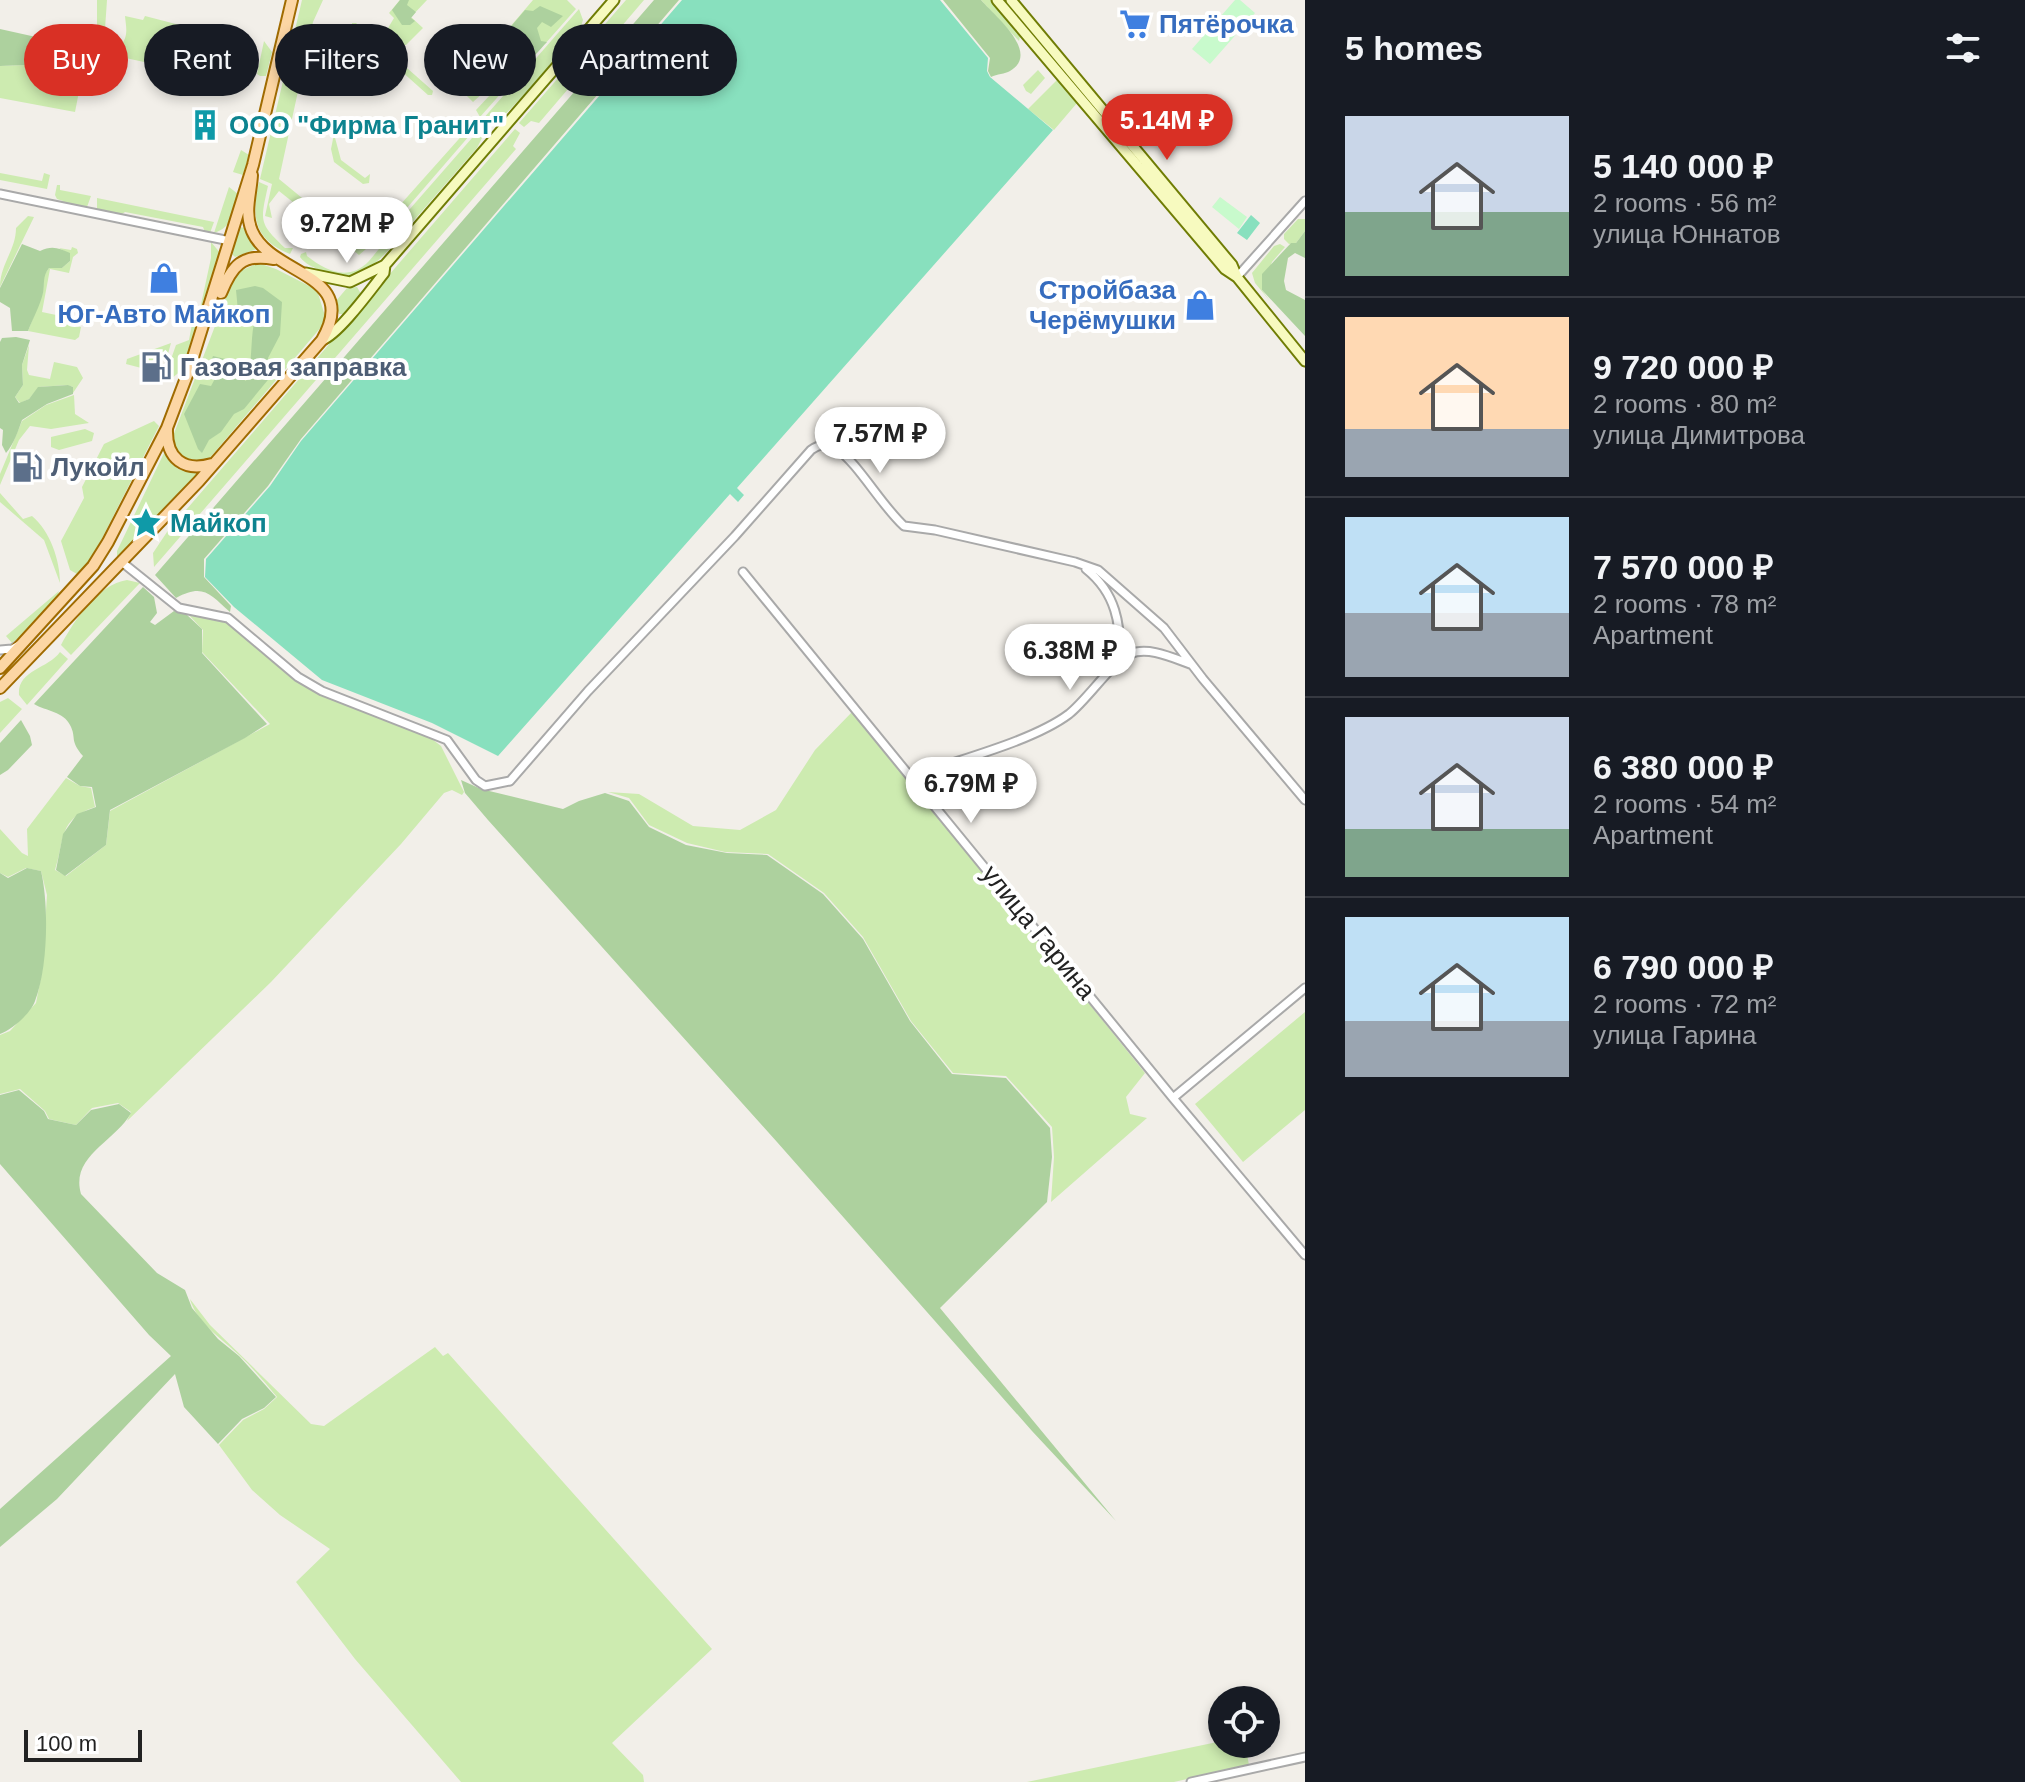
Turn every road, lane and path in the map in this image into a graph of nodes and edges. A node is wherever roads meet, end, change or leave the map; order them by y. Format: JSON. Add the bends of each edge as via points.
{"nodes":[{"id":1,"x":292,"y":0,"type":"edge"},
{"id":2,"x":614,"y":0,"type":"edge"},
{"id":3,"x":997,"y":0,"type":"edge"},
{"id":4,"x":1011,"y":0,"type":"edge"},
{"id":5,"x":253,"y":165,"type":"junction"},
{"id":6,"x":0,"y":194,"type":"edge"},
{"id":7,"x":1305,"y":201,"type":"edge"},
{"id":8,"x":230,"y":241,"type":"junction"},
{"id":9,"x":276,"y":259,"type":"junction"},
{"id":10,"x":385,"y":265,"type":"junction"},
{"id":11,"x":306,"y":273,"type":"junction"},
{"id":12,"x":1237,"y":277,"type":"junction"},
{"id":13,"x":210,"y":308,"type":"junction"},
{"id":14,"x":322,"y":340,"type":"junction"},
{"id":15,"x":1305,"y":361,"type":"edge"},
{"id":16,"x":167,"y":428,"type":"junction"},
{"id":17,"x":214,"y":464,"type":"junction"},
{"id":18,"x":1074,"y":562,"type":"junction"},
{"id":19,"x":123,"y":563,"type":"junction"},
{"id":20,"x":743,"y":572,"type":"dead end"},
{"id":21,"x":38,"y":627,"type":"junction"},
{"id":22,"x":0,"y":650,"type":"edge"},
{"id":23,"x":1120,"y":660,"type":"junction"},
{"id":24,"x":1192,"y":665,"type":"junction"},
{"id":25,"x":1,"y":667,"type":"edge"},
{"id":26,"x":0,"y":688,"type":"edge"},
{"id":27,"x":937,"y":768,"type":"dead end"},
{"id":28,"x":1305,"y":800,"type":"edge"},
{"id":29,"x":1305,"y":988,"type":"edge"},
{"id":30,"x":1173,"y":1098,"type":"junction"},
{"id":31,"x":1305,"y":1255,"type":"edge"},
{"id":32,"x":1305,"y":1760,"type":"edge"},
{"id":33,"x":1191,"y":1782,"type":"edge"}],
"edges":[{"from":1,"to":5,"type":"main road"},
{"from":2,"to":10,"type":"main road"},
{"from":3,"to":12,"type":"main road"},
{"from":4,"to":12,"type":"main road"},
{"from":5,"to":8,"type":"main road"},
{"from":5,"to":9,"type":"main road","via":[[250,223]]},
{"from":6,"to":8,"type":"street"},
{"from":7,"to":12,"type":"street"},
{"from":8,"to":13,"type":"main road"},
{"from":9,"to":11,"type":"main road"},
{"from":9,"to":13,"type":"main road","via":[[253,258],[235,267]]},
{"from":10,"to":11,"type":"main road","via":[[350,282]]},
{"from":10,"to":14,"type":"main road","via":[[354,309]]},
{"from":11,"to":14,"type":"main road","via":[[332,305]]},
{"from":12,"to":15,"type":"main road"},
{"from":13,"to":16,"type":"main road"},
{"from":14,"to":17,"type":"main road"},
{"from":16,"to":17,"type":"main road","via":[[169,449],[179,463]]},
{"from":16,"to":21,"type":"main road","via":[[93,566]]},
{"from":17,"to":19,"type":"main road"},
{"from":18,"to":19,"type":"street","via":[[904,526],[836,448],[817,446],[510,781],[485,786],[447,740],[322,691],[228,618],[179,608]]},
{"from":18,"to":23,"type":"street","via":[[1110,595]]},
{"from":18,"to":24,"type":"street","via":[[1098,570],[1130,597],[1164,628]]},
{"from":19,"to":26,"type":"main road"},
{"from":20,"to":30,"type":"street","name":"улица Гарина"},
{"from":21,"to":22,"type":"street","via":[[16,647]]},
{"from":21,"to":25,"type":"main road"},
{"from":23,"to":24,"type":"street","via":[[1145,651]]},
{"from":23,"to":27,"type":"street","via":[[1087,699],[1056,722]]},
{"from":24,"to":28,"type":"street"},
{"from":29,"to":30,"type":"street"},
{"from":30,"to":31,"type":"street","name":"улица Гарина"},
{"from":32,"to":33,"type":"street"}]}
